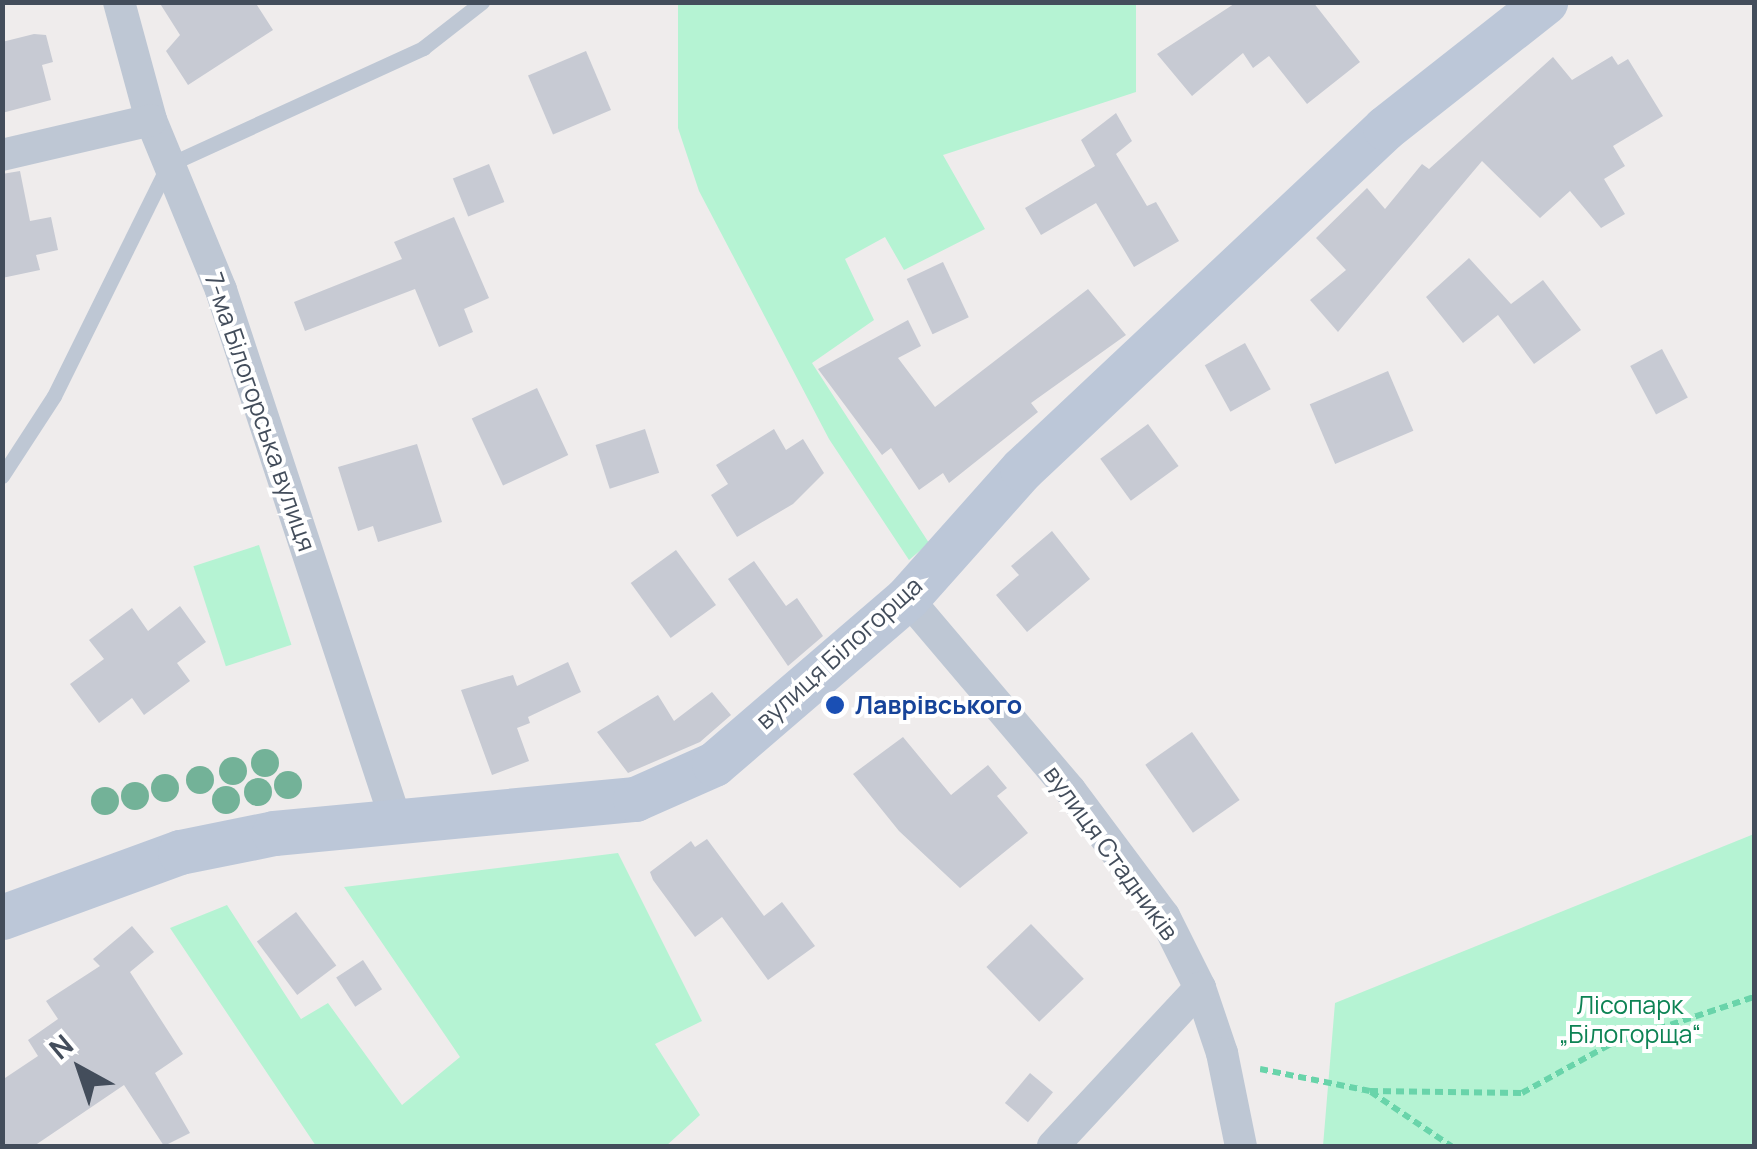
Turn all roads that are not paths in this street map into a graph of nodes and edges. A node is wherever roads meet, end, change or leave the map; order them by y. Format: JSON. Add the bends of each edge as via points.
{"nodes":[{"id":1,"x":119,"y":2,"type":"edge"},
{"id":2,"x":482,"y":2,"type":"edge"},
{"id":3,"x":1545,"y":2,"type":"edge"},
{"id":4,"x":151,"y":120,"type":"junction"},
{"id":5,"x":2,"y":155,"type":"edge"},
{"id":6,"x":168,"y":165,"type":"junction"},
{"id":7,"x":2,"y":476,"type":"edge"},
{"id":8,"x":907,"y":598,"type":"junction"},
{"id":9,"x":397,"y":824,"type":"junction"},
{"id":10,"x":2,"y":916,"type":"edge"},
{"id":11,"x":1200,"y":988,"type":"junction"},
{"id":12,"x":1053,"y":1146,"type":"edge"},
{"id":13,"x":1241,"y":1146,"type":"edge"}],
"edges":[{"from":1,"to":4,"type":"street","name":"7-ма Білогорська вулиця"},
{"from":2,"to":6,"type":"lane","via":[[423,48]]},
{"from":3,"to":8,"type":"street","name":"вулиця Білогорща","via":[[1385,128],[1022,469]]},
{"from":4,"to":5,"type":"street"},
{"from":4,"to":6,"type":"street","name":"7-ма Білогорська вулиця"},
{"from":6,"to":7,"type":"lane","via":[[54,396]]},
{"from":6,"to":9,"type":"street","name":"7-ма Білогорська вулиця","via":[[221,290]]},
{"from":8,"to":9,"type":"street","name":"вулиця Білогорща","via":[[714,764],[677,785],[635,798]]},
{"from":8,"to":11,"type":"street","name":"вулиця Стадників","via":[[1070,790],[1164,916]]},
{"from":9,"to":10,"type":"street","name":"вулиця Білогорща","via":[[274,834],[180,852]]},
{"from":11,"to":12,"type":"street"},
{"from":11,"to":13,"type":"street","name":"вулиця Стадників"}]}
